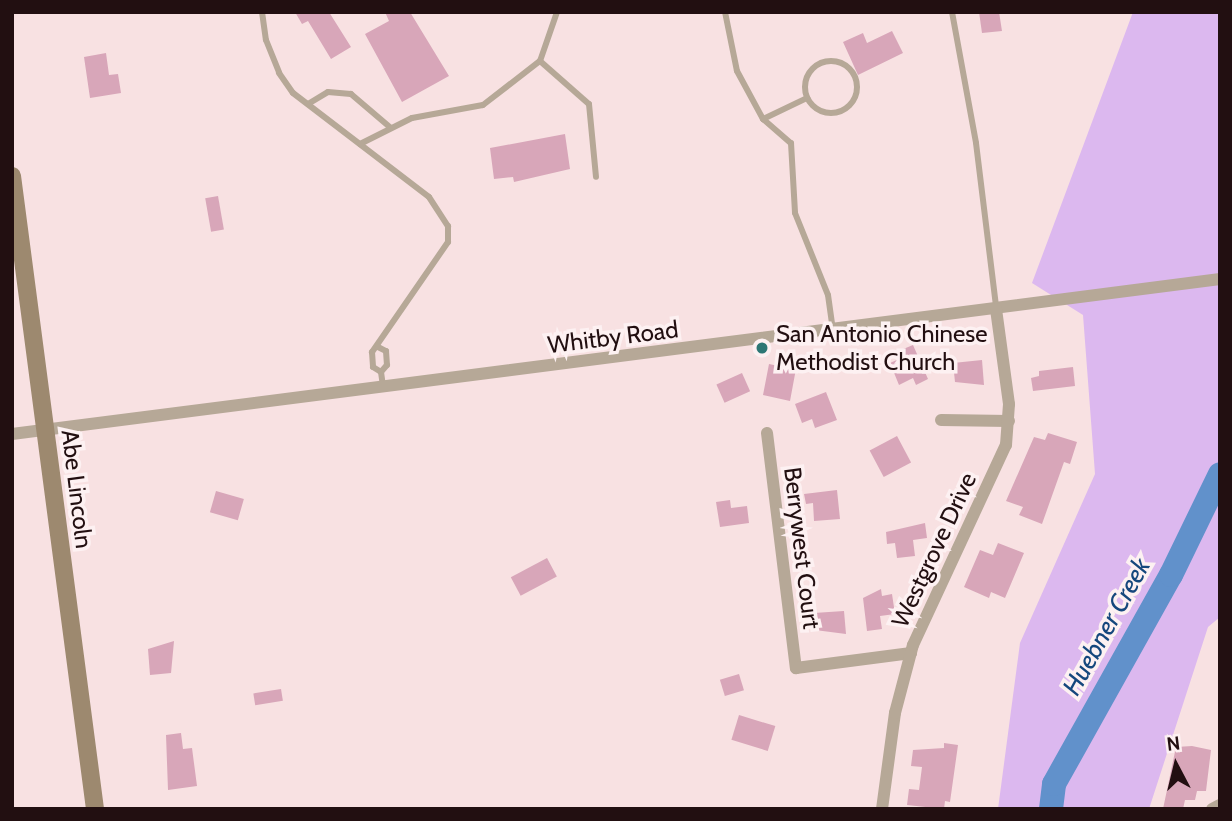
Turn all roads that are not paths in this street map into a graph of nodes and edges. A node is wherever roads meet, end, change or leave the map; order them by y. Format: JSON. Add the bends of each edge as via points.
{"nodes":[{"id":1,"x":262,"y":12,"type":"edge"},
{"id":2,"x":557,"y":12,"type":"edge"},
{"id":3,"x":725,"y":12,"type":"edge"},
{"id":4,"x":952,"y":12,"type":"edge"},
{"id":5,"x":540,"y":61,"type":"junction"},
{"id":6,"x":807,"y":98,"type":"junction"},
{"id":7,"x":308,"y":104,"type":"junction"},
{"id":8,"x":763,"y":119,"type":"junction"},
{"id":9,"x":391,"y":128,"type":"junction"},
{"id":10,"x":360,"y":144,"type":"junction"},
{"id":11,"x":12,"y":176,"type":"edge"},
{"id":12,"x":596,"y":177,"type":"dead end"},
{"id":13,"x":1220,"y":279,"type":"edge"},
{"id":14,"x":996,"y":309,"type":"junction"},
{"id":15,"x":833,"y":330,"type":"junction"},
{"id":16,"x":378,"y":347,"type":"junction"},
{"id":17,"x":381,"y":372,"type":"junction"},
{"id":18,"x":383,"y":388,"type":"junction"},
{"id":19,"x":941,"y":419,"type":"dead end"},
{"id":20,"x":1009,"y":421,"type":"junction"},
{"id":21,"x":45,"y":430,"type":"junction"},
{"id":22,"x":767,"y":433,"type":"dead end"},
{"id":23,"x":12,"y":434,"type":"edge"},
{"id":24,"x":911,"y":653,"type":"junction"},
{"id":25,"x":1220,"y":805,"type":"edge"},
{"id":26,"x":95,"y":809,"type":"edge"},
{"id":27,"x":882,"y":809,"type":"edge"},
{"id":28,"x":1212,"y":809,"type":"edge"}],
"edges":[{"from":1,"to":7,"type":"lane","via":[[266,40],[279,73]]},
{"from":2,"to":5,"type":"lane"},
{"from":3,"to":8,"type":"lane","via":[[737,71]]},
{"from":4,"to":14,"type":"lane","via":[[974,129]]},
{"from":5,"to":9,"type":"lane","via":[[483,105],[412,118]]},
{"from":5,"to":12,"type":"lane","via":[[589,104]]},
{"from":6,"to":6,"type":"lane","via":[[819,111],[837,113],[852,103],[856,78],[846,65],[822,62],[806,80]]},
{"from":6,"to":8,"type":"lane"},
{"from":7,"to":9,"type":"lane","via":[[327,92],[351,94]]},
{"from":7,"to":10,"type":"lane"},
{"from":8,"to":15,"type":"lane","via":[[791,143],[795,214],[828,295]]},
{"from":9,"to":10,"type":"lane"},
{"from":10,"to":16,"type":"lane","via":[[429,197],[448,226],[448,242]]},
{"from":11,"to":21,"type":"street","name":"Abe Lincoln"},
{"from":13,"to":14,"type":"street","name":"Whitby Road"},
{"from":14,"to":15,"type":"street","name":"Whitby Road"},
{"from":14,"to":20,"type":"street","name":"Westgrove Drive"},
{"from":15,"to":18,"type":"street","name":"Whitby Road"},
{"from":16,"to":17,"type":"lane","via":[[386,351],[387,365]]},
{"from":16,"to":17,"type":"lane","via":[[372,352],[373,367]]},
{"from":17,"to":18,"type":"lane"},
{"from":18,"to":21,"type":"street","name":"Whitby Road"},
{"from":19,"to":20,"type":"street"},
{"from":20,"to":24,"type":"street","name":"Westgrove Drive","via":[[1006,445]]},
{"from":21,"to":23,"type":"street","name":"Whitby Road"},
{"from":21,"to":26,"type":"street","name":"Abe Lincoln"},
{"from":22,"to":24,"type":"street","name":"Berrywest Court","via":[[796,668]]},
{"from":24,"to":27,"type":"street","name":"Westgrove Drive","via":[[895,713]]},
{"from":25,"to":28,"type":"street"}]}
